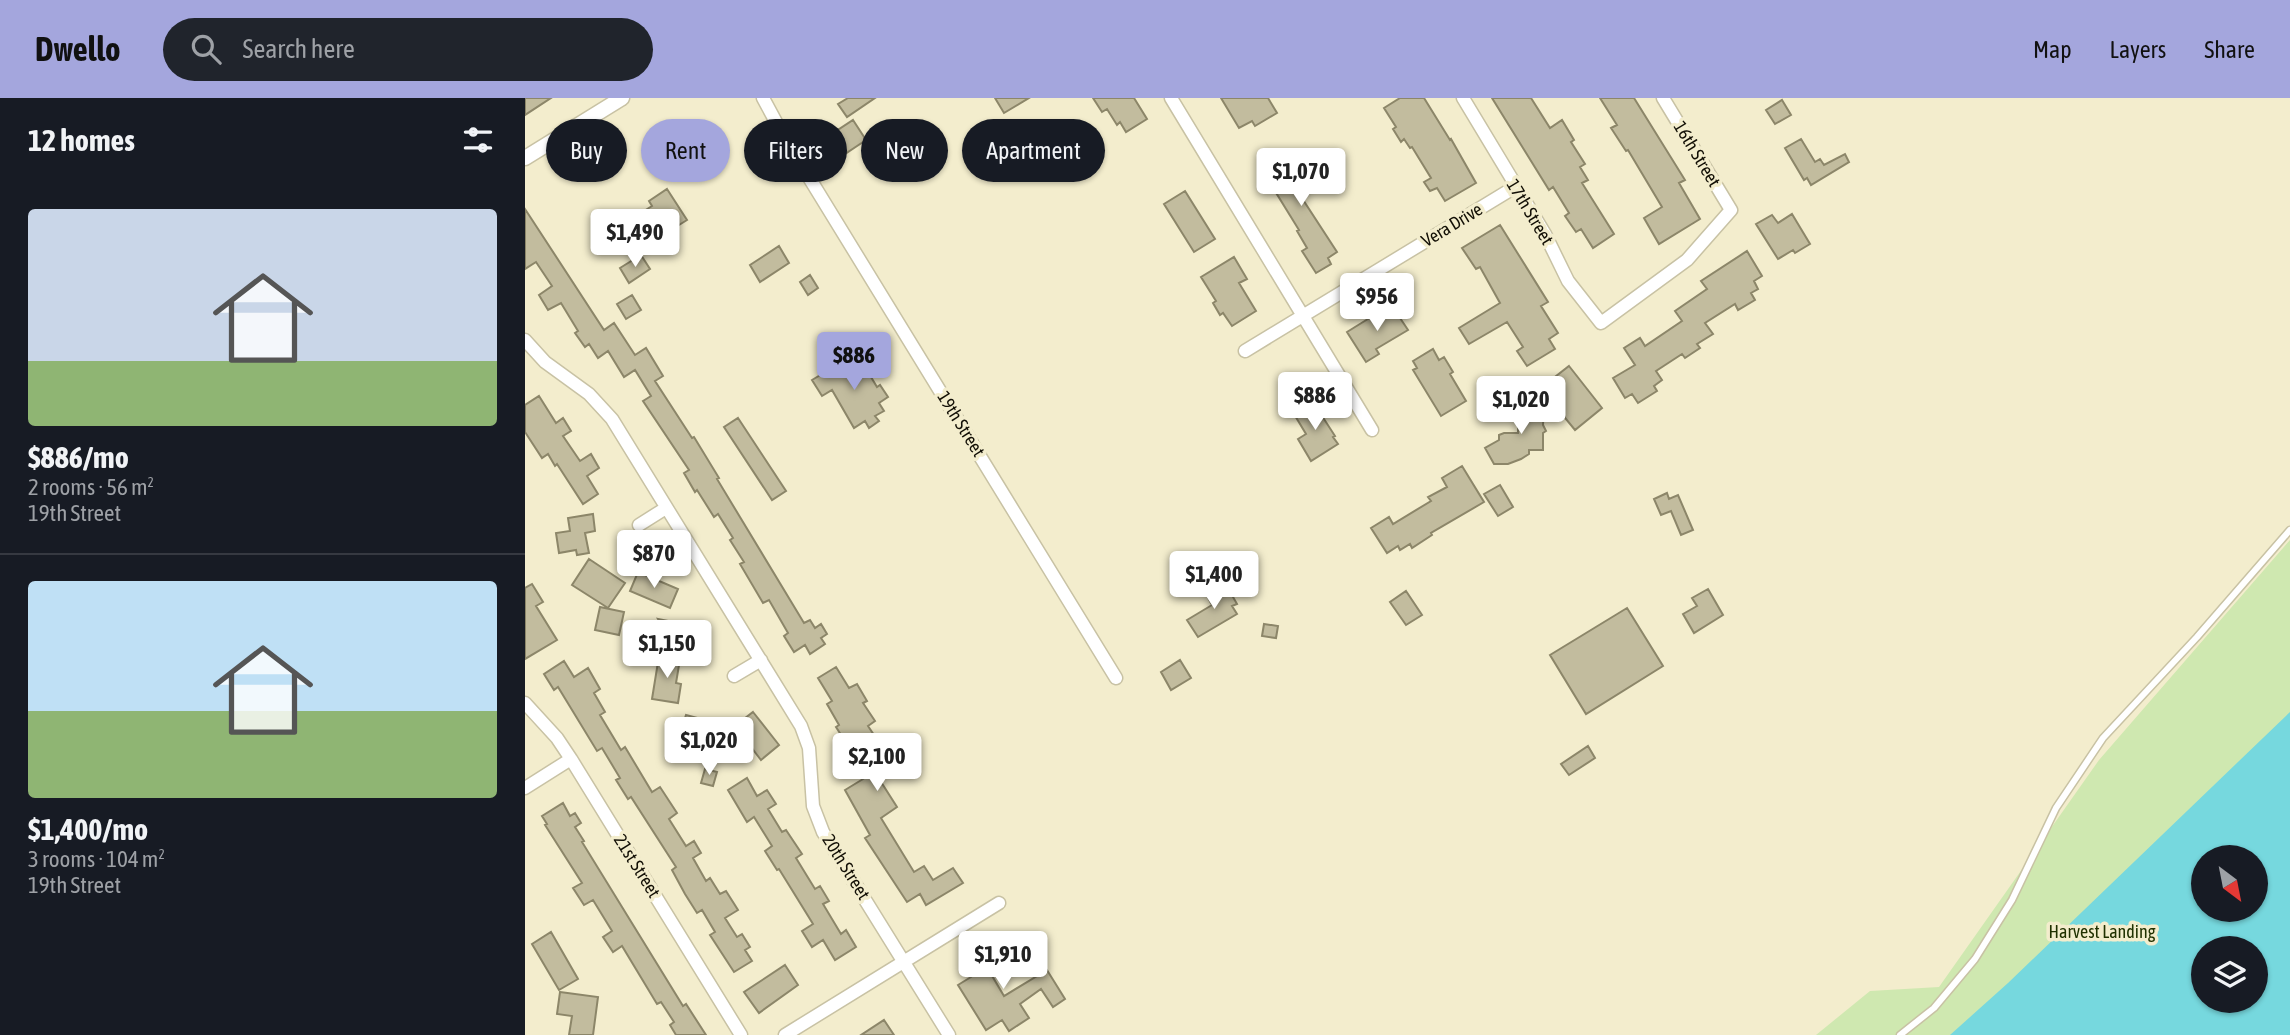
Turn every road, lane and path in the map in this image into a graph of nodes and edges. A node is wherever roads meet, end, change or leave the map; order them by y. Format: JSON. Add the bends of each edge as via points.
{"nodes":[{"id":1,"x":622,"y":98,"type":"edge"},
{"id":2,"x":763,"y":98,"type":"edge"},
{"id":3,"x":1171,"y":98,"type":"edge"},
{"id":4,"x":1463,"y":98,"type":"edge"},
{"id":5,"x":1664,"y":98,"type":"edge"},
{"id":6,"x":525,"y":158,"type":"edge"},
{"id":7,"x":1515,"y":187,"type":"junction"},
{"id":8,"x":1302,"y":316,"type":"junction"},
{"id":9,"x":1601,"y":323,"type":"joint"},
{"id":10,"x":525,"y":340,"type":"edge"},
{"id":11,"x":1245,"y":351,"type":"dead end"},
{"id":12,"x":1372,"y":430,"type":"dead end"},
{"id":13,"x":666,"y":508,"type":"junction"},
{"id":14,"x":639,"y":525,"type":"dead end"},
{"id":15,"x":2290,"y":530,"type":"edge"},
{"id":16,"x":761,"y":660,"type":"junction"},
{"id":17,"x":734,"y":676,"type":"dead end"},
{"id":18,"x":1116,"y":678,"type":"dead end"},
{"id":19,"x":525,"y":703,"type":"edge"},
{"id":20,"x":571,"y":759,"type":"junction"},
{"id":21,"x":525,"y":788,"type":"edge"},
{"id":22,"x":999,"y":903,"type":"dead end"},
{"id":23,"x":905,"y":962,"type":"junction"},
{"id":24,"x":741,"y":1035,"type":"edge"},
{"id":25,"x":785,"y":1035,"type":"edge"},
{"id":26,"x":949,"y":1035,"type":"edge"},
{"id":27,"x":1900,"y":1035,"type":"edge"}],
"edges":[{"from":1,"to":6,"type":"street"},
{"from":2,"to":18,"type":"street","name":"19th Street"},
{"from":3,"to":8,"type":"street"},
{"from":4,"to":7,"type":"street","name":"17th Street"},
{"from":5,"to":9,"type":"street","name":"16th Street","via":[[1731,210],[1687,260]]},
{"from":7,"to":8,"type":"street","name":"Vera Drive"},
{"from":7,"to":9,"type":"street","name":"17th Street","via":[[1568,281]]},
{"from":8,"to":11,"type":"street","name":"Vera Drive"},
{"from":8,"to":12,"type":"street"},
{"from":10,"to":13,"type":"street","name":"20th Street","via":[[612,419]]},
{"from":13,"to":14,"type":"street"},
{"from":13,"to":16,"type":"street","name":"20th Street"},
{"from":15,"to":27,"type":"lane","via":[[2103,738],[2056,808],[2012,900],[1976,959],[1934,1008]]},
{"from":16,"to":17,"type":"street"},
{"from":16,"to":23,"type":"street","name":"20th Street","via":[[801,726],[809,748],[813,806],[823,832]]},
{"from":19,"to":20,"type":"street","name":"21st Street"},
{"from":20,"to":21,"type":"street"},
{"from":20,"to":24,"type":"street","name":"21st Street"},
{"from":22,"to":23,"type":"street"},
{"from":23,"to":25,"type":"street"},
{"from":23,"to":26,"type":"street","name":"20th Street"}]}
